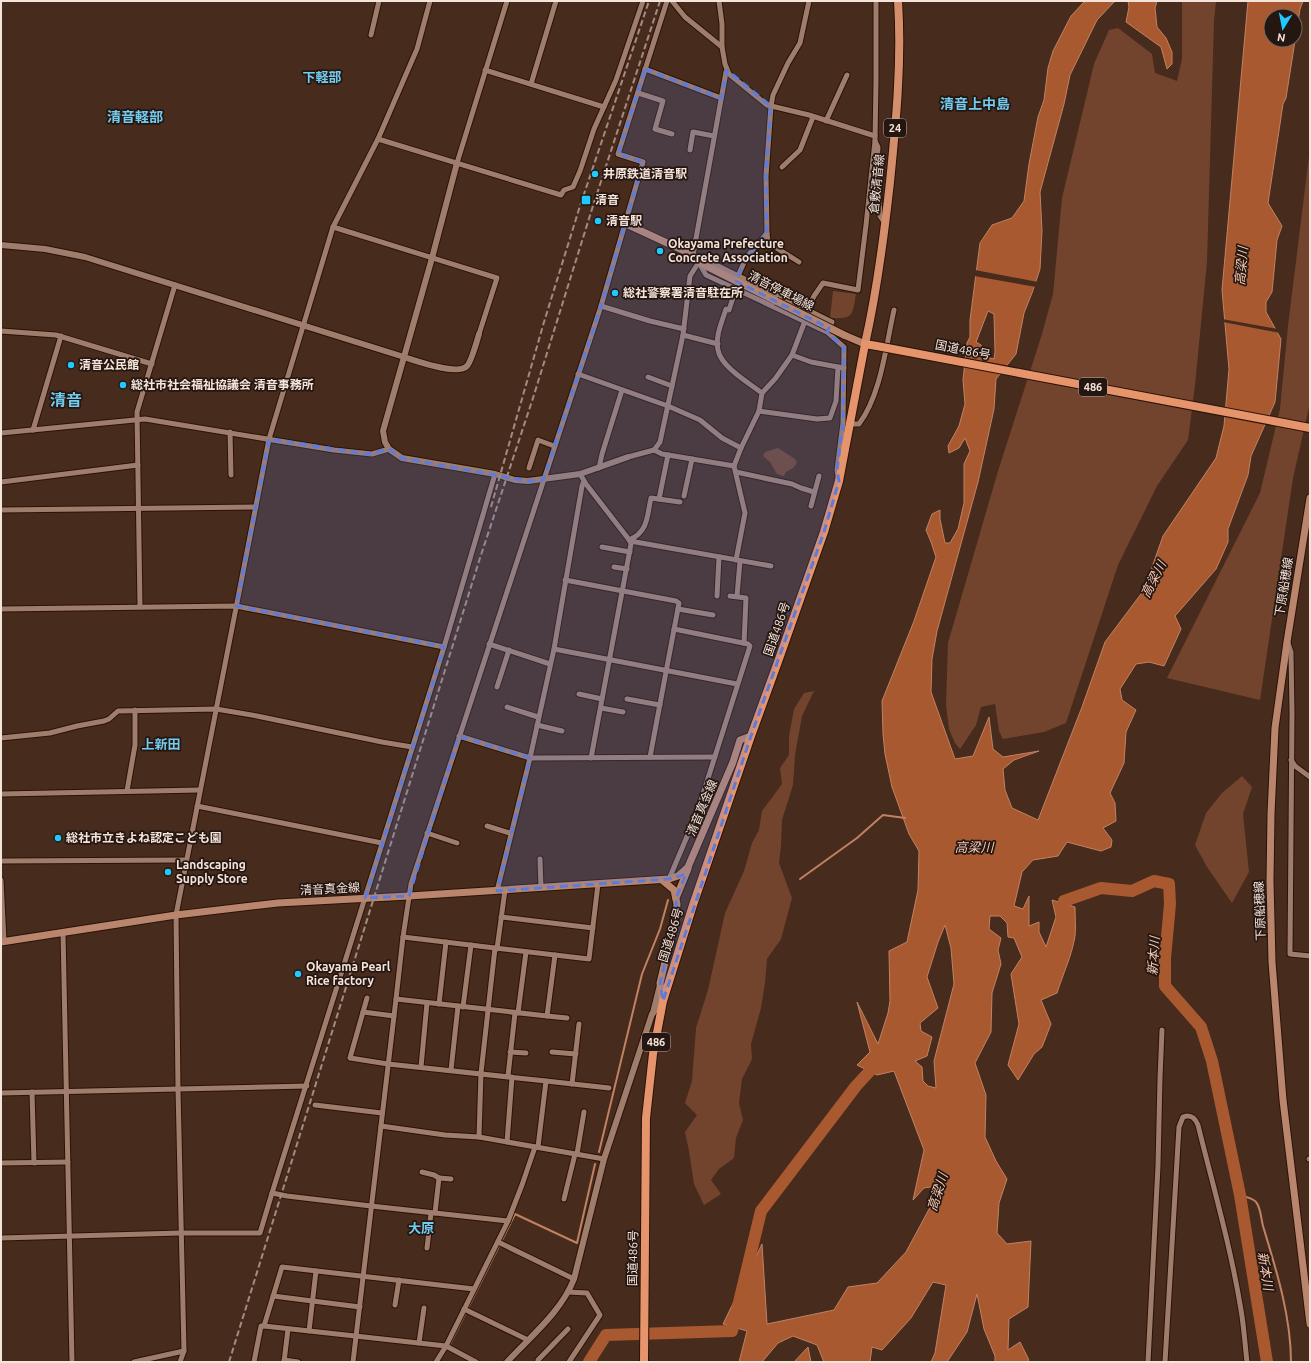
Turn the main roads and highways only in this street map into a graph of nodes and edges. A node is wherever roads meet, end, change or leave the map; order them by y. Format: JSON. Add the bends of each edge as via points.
{"nodes":[{"id":1,"x":898,"y":1,"type":"edge"},
{"id":2,"x":624,"y":223,"type":"road end"},
{"id":3,"x":865,"y":344,"type":"junction"},
{"id":4,"x":1310,"y":428,"type":"edge"},
{"id":5,"x":1310,"y":498,"type":"edge"},
{"id":6,"x":751,"y":736,"type":"junction"},
{"id":7,"x":688,"y":867,"type":"junction"},
{"id":8,"x":665,"y":880,"type":"junction"},
{"id":9,"x":676,"y":898,"type":"junction"},
{"id":10,"x":3,"y":942,"type":"edge"},
{"id":11,"x":663,"y":1001,"type":"junction"},
{"id":12,"x":1310,"y":1324,"type":"edge"},
{"id":13,"x":644,"y":1362,"type":"edge"}],
"edges":[{"from":1,"to":3,"type":"main road","name":"倉敷清音線","number":"24","via":[[898,98],[885,223]]},
{"from":2,"to":3,"type":"main road","name":"清音停車場線","bridge":true,"via":[[693,255],[699,262],[776,302]]},
{"from":3,"to":4,"type":"highway","name":"国道486号","number":"486","bridge":true},
{"from":3,"to":6,"type":"highway","name":"国道486号","number":"486","via":[[839,481],[824,532]]},
{"from":5,"to":12,"type":"main road","name":"下原船穂線","via":[[1275,728],[1270,881],[1272,962],[1283,1100]]},
{"from":6,"to":7,"type":"main road","name":"清音真金線","via":[[740,740]]},
{"from":6,"to":11,"type":"highway","name":"国道486号","number":"486"},
{"from":7,"to":8,"type":"main road","name":"清音真金線","via":[[678,876]]},
{"from":7,"to":9,"type":"main road"},
{"from":8,"to":9,"type":"main road","via":[[674,890]]},
{"from":8,"to":10,"type":"main road","name":"清音真金線","via":[[278,903],[176,915]]},
{"from":9,"to":11,"type":"main road","via":[[676,916],[660,983]]},
{"from":11,"to":13,"type":"highway","name":"国道486号","number":"486","via":[[653,1054],[646,1118]]}]}
